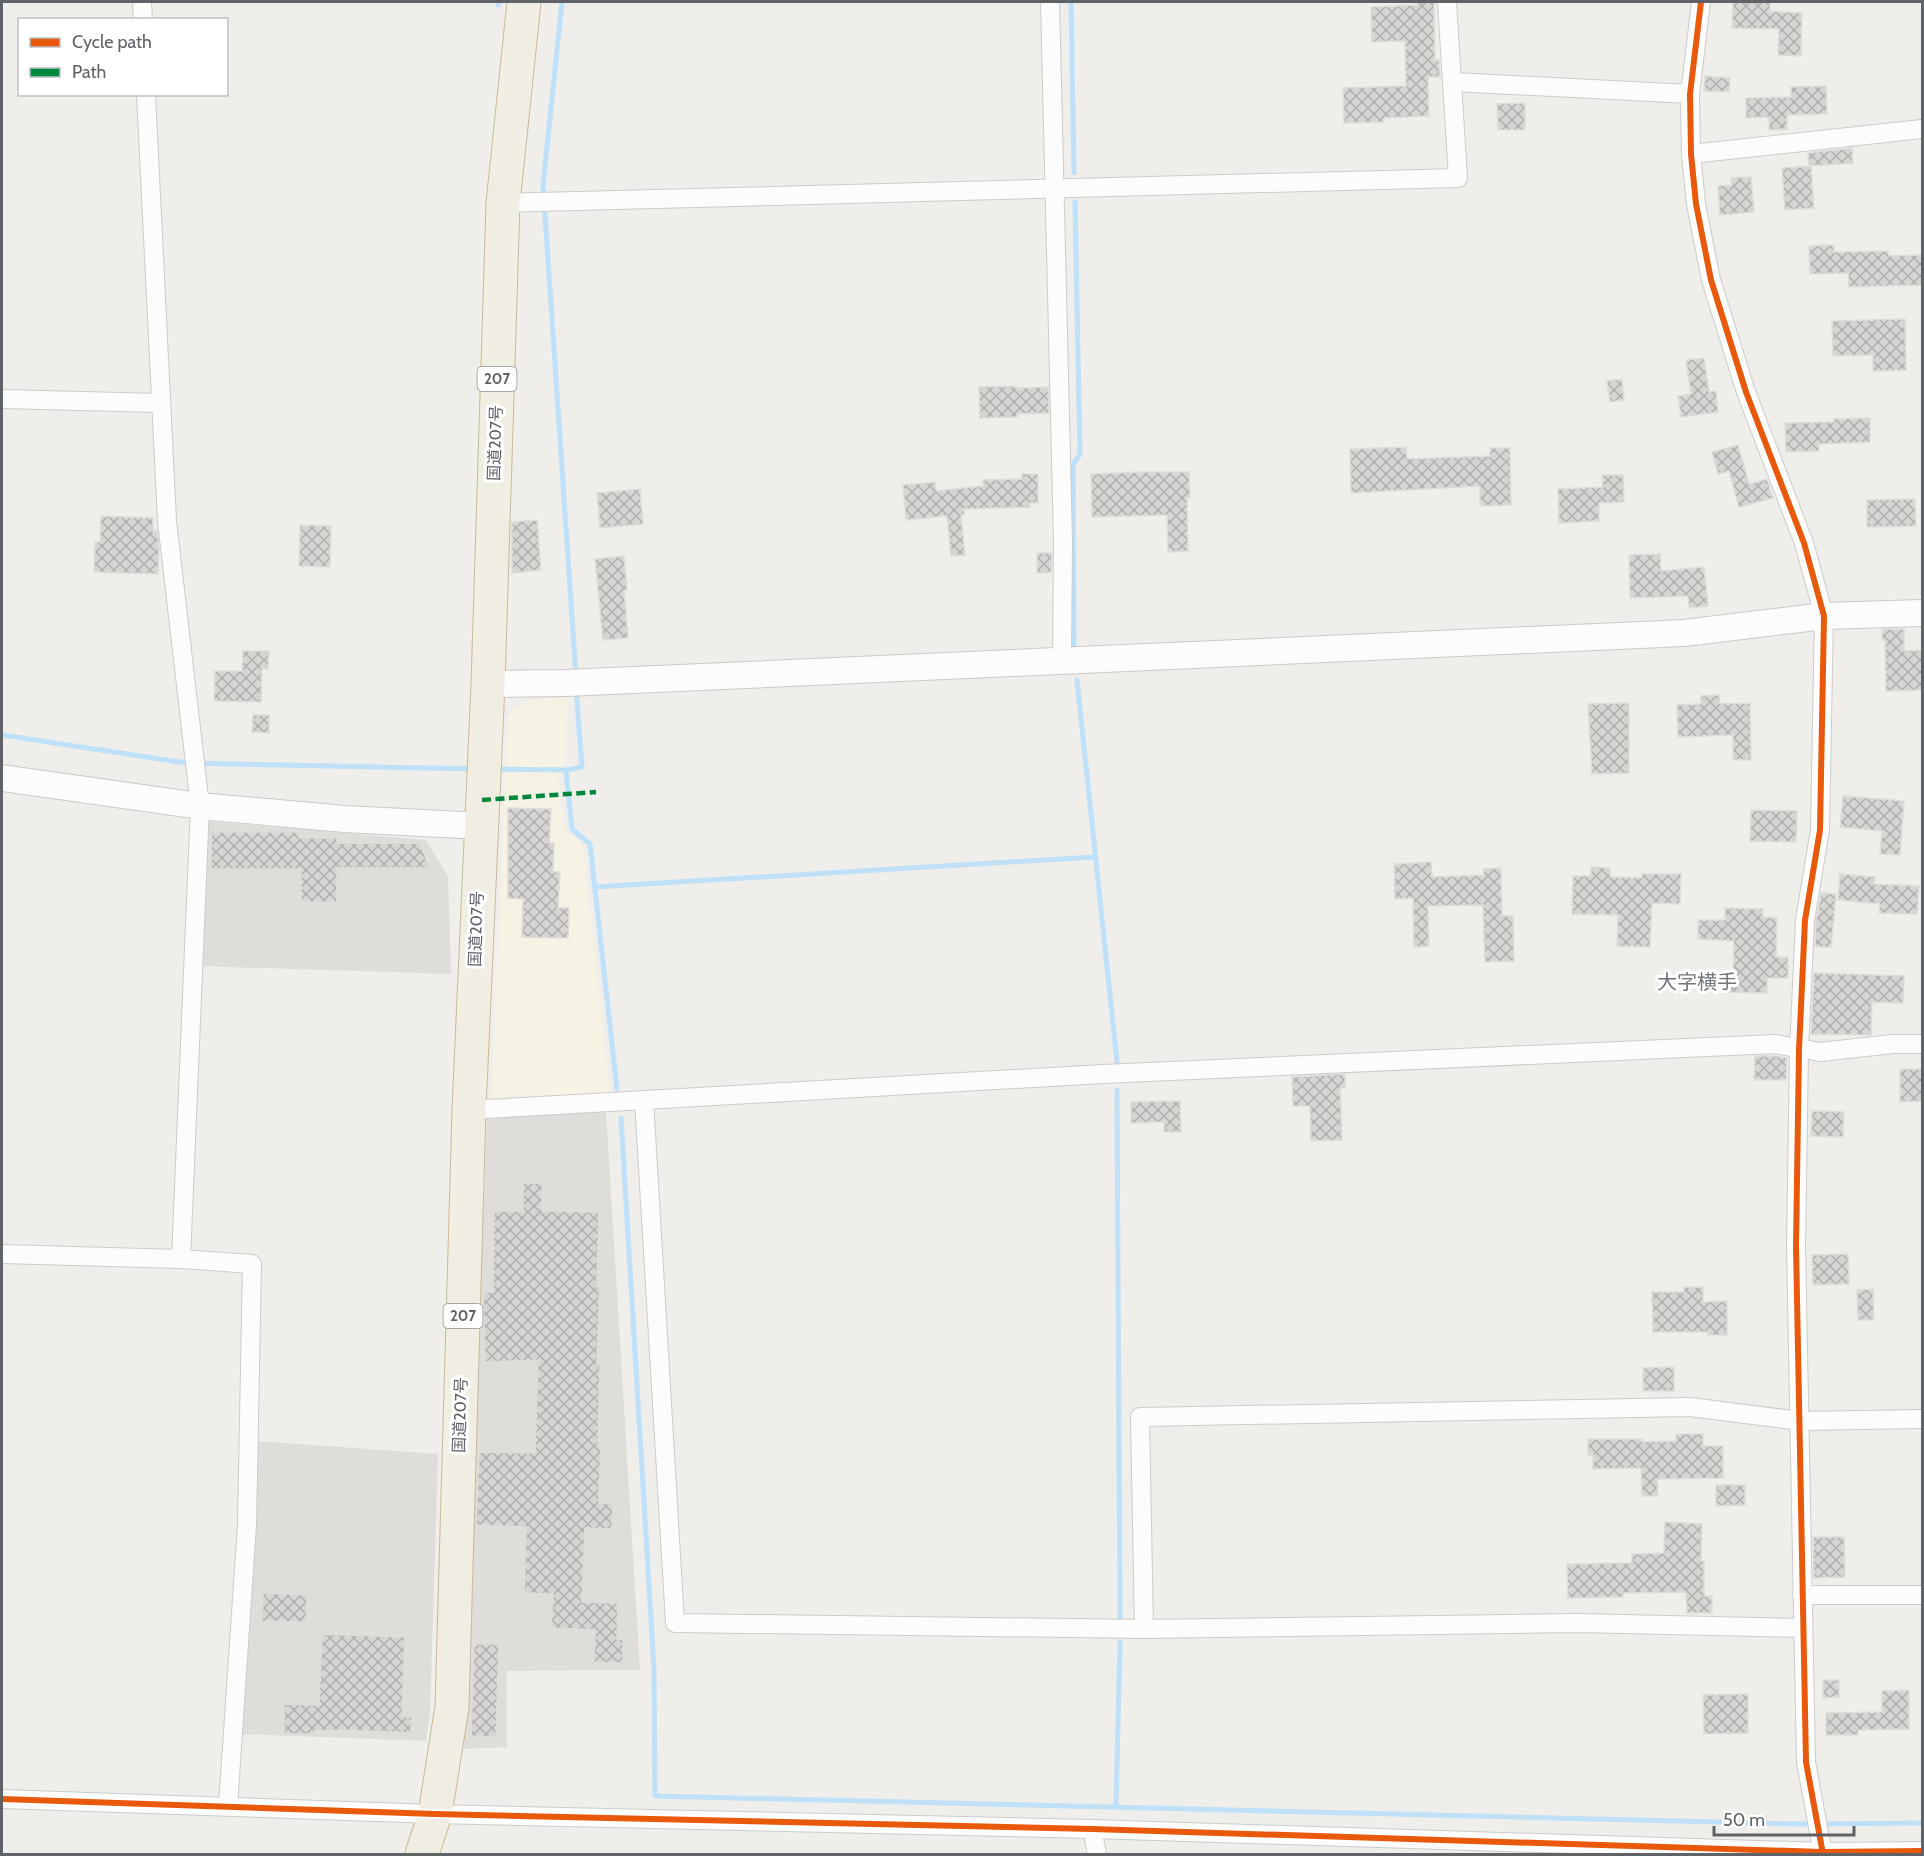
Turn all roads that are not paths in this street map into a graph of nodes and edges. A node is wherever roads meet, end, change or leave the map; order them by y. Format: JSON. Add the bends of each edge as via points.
{"nodes":[{"id":1,"x":142,"y":2,"type":"edge"},
{"id":2,"x":524,"y":2,"type":"edge"},
{"id":3,"x":1050,"y":2,"type":"edge"},
{"id":4,"x":1448,"y":2,"type":"edge"},
{"id":5,"x":1701,"y":2,"type":"edge"},
{"id":6,"x":143,"y":18,"type":"edge"},
{"id":7,"x":1453,"y":82,"type":"junction"},
{"id":8,"x":1690,"y":94,"type":"junction"},
{"id":9,"x":147,"y":96,"type":"edge"},
{"id":10,"x":1923,"y":129,"type":"edge"},
{"id":11,"x":1691,"y":154,"type":"junction"},
{"id":12,"x":1055,"y":187,"type":"junction"},
{"id":13,"x":503,"y":203,"type":"junction"},
{"id":14,"x":2,"y":399,"type":"edge"},
{"id":15,"x":161,"y":403,"type":"junction"},
{"id":16,"x":1923,"y":613,"type":"edge"},
{"id":17,"x":1824,"y":616,"type":"junction"},
{"id":18,"x":1062,"y":660,"type":"junction"},
{"id":19,"x":488,"y":684,"type":"junction"},
{"id":20,"x":2,"y":778,"type":"edge"},
{"id":21,"x":200,"y":806,"type":"junction"},
{"id":22,"x":481,"y":826,"type":"junction"},
{"id":23,"x":1923,"y":1044,"type":"edge"},
{"id":24,"x":1799,"y":1050,"type":"junction"},
{"id":25,"x":644,"y":1100,"type":"junction"},
{"id":26,"x":469,"y":1110,"type":"junction"},
{"id":27,"x":2,"y":1254,"type":"edge"},
{"id":28,"x":181,"y":1258,"type":"junction"},
{"id":29,"x":1923,"y":1419,"type":"edge"},
{"id":30,"x":1800,"y":1421,"type":"junction"},
{"id":31,"x":1802,"y":1595,"type":"junction"},
{"id":32,"x":1923,"y":1595,"type":"edge"},
{"id":33,"x":1803,"y":1628,"type":"junction"},
{"id":34,"x":1144,"y":1629,"type":"junction"},
{"id":35,"x":2,"y":1799,"type":"edge"},
{"id":36,"x":228,"y":1806,"type":"junction"},
{"id":37,"x":435,"y":1814,"type":"junction"},
{"id":38,"x":1092,"y":1830,"type":"junction"},
{"id":39,"x":1821,"y":1847,"type":"edge"},
{"id":40,"x":1923,"y":1851,"type":"edge"},
{"id":41,"x":422,"y":1854,"type":"edge"},
{"id":42,"x":1097,"y":1854,"type":"edge"}],
"edges":[{"from":1,"to":6,"type":"street"},
{"from":2,"to":13,"type":"highway","name":"国道207号","number":"207"},
{"from":3,"to":12,"type":"street"},
{"from":4,"to":7,"type":"street"},
{"from":5,"to":8,"type":"street"},
{"from":7,"to":8,"type":"street"},
{"from":7,"to":12,"type":"street","via":[[1458,178]]},
{"from":8,"to":11,"type":"street"},
{"from":9,"to":15,"type":"street"},
{"from":10,"to":11,"type":"street"},
{"from":11,"to":17,"type":"street","via":[[1711,280],[1746,392],[1804,543]]},
{"from":12,"to":13,"type":"street"},
{"from":12,"to":18,"type":"street"},
{"from":13,"to":19,"type":"highway","name":"国道207号","number":"207"},
{"from":14,"to":15,"type":"street"},
{"from":15,"to":21,"type":"street","via":[[167,521]]},
{"from":16,"to":17,"type":"street"},
{"from":17,"to":18,"type":"street","via":[[1684,633]]},
{"from":17,"to":24,"type":"street","via":[[1820,830],[1805,920]]},
{"from":18,"to":19,"type":"street"},
{"from":19,"to":22,"type":"highway","name":"国道207号","number":"207"},
{"from":20,"to":21,"type":"street"},
{"from":21,"to":22,"type":"street"},
{"from":21,"to":28,"type":"street"},
{"from":22,"to":26,"type":"highway","name":"国道207号","number":"207"},
{"from":23,"to":24,"type":"street","via":[[1820,1052]]},
{"from":24,"to":25,"type":"street","via":[[1775,1044],[1103,1074]]},
{"from":24,"to":30,"type":"street","via":[[1796,1246]]},
{"from":25,"to":26,"type":"street"},
{"from":25,"to":34,"type":"street","via":[[675,1623]]},
{"from":26,"to":37,"type":"highway","name":"国道207号","number":"207","via":[[452,1707]]},
{"from":27,"to":28,"type":"street"},
{"from":28,"to":36,"type":"street","via":[[252,1264],[248,1525]]},
{"from":29,"to":30,"type":"street"},
{"from":30,"to":31,"type":"street"},
{"from":30,"to":34,"type":"street","via":[[1690,1407],[1140,1417]]},
{"from":31,"to":32,"type":"street"},
{"from":31,"to":33,"type":"street"},
{"from":33,"to":34,"type":"street","via":[[1577,1623]]},
{"from":33,"to":39,"type":"street","via":[[1806,1762]]},
{"from":35,"to":36,"type":"street"},
{"from":36,"to":37,"type":"street"},
{"from":37,"to":38,"type":"street"},
{"from":37,"to":41,"type":"highway","name":"国道207号","number":"207"},
{"from":38,"to":39,"type":"street"},
{"from":38,"to":42,"type":"street"},
{"from":39,"to":40,"type":"street"}]}
